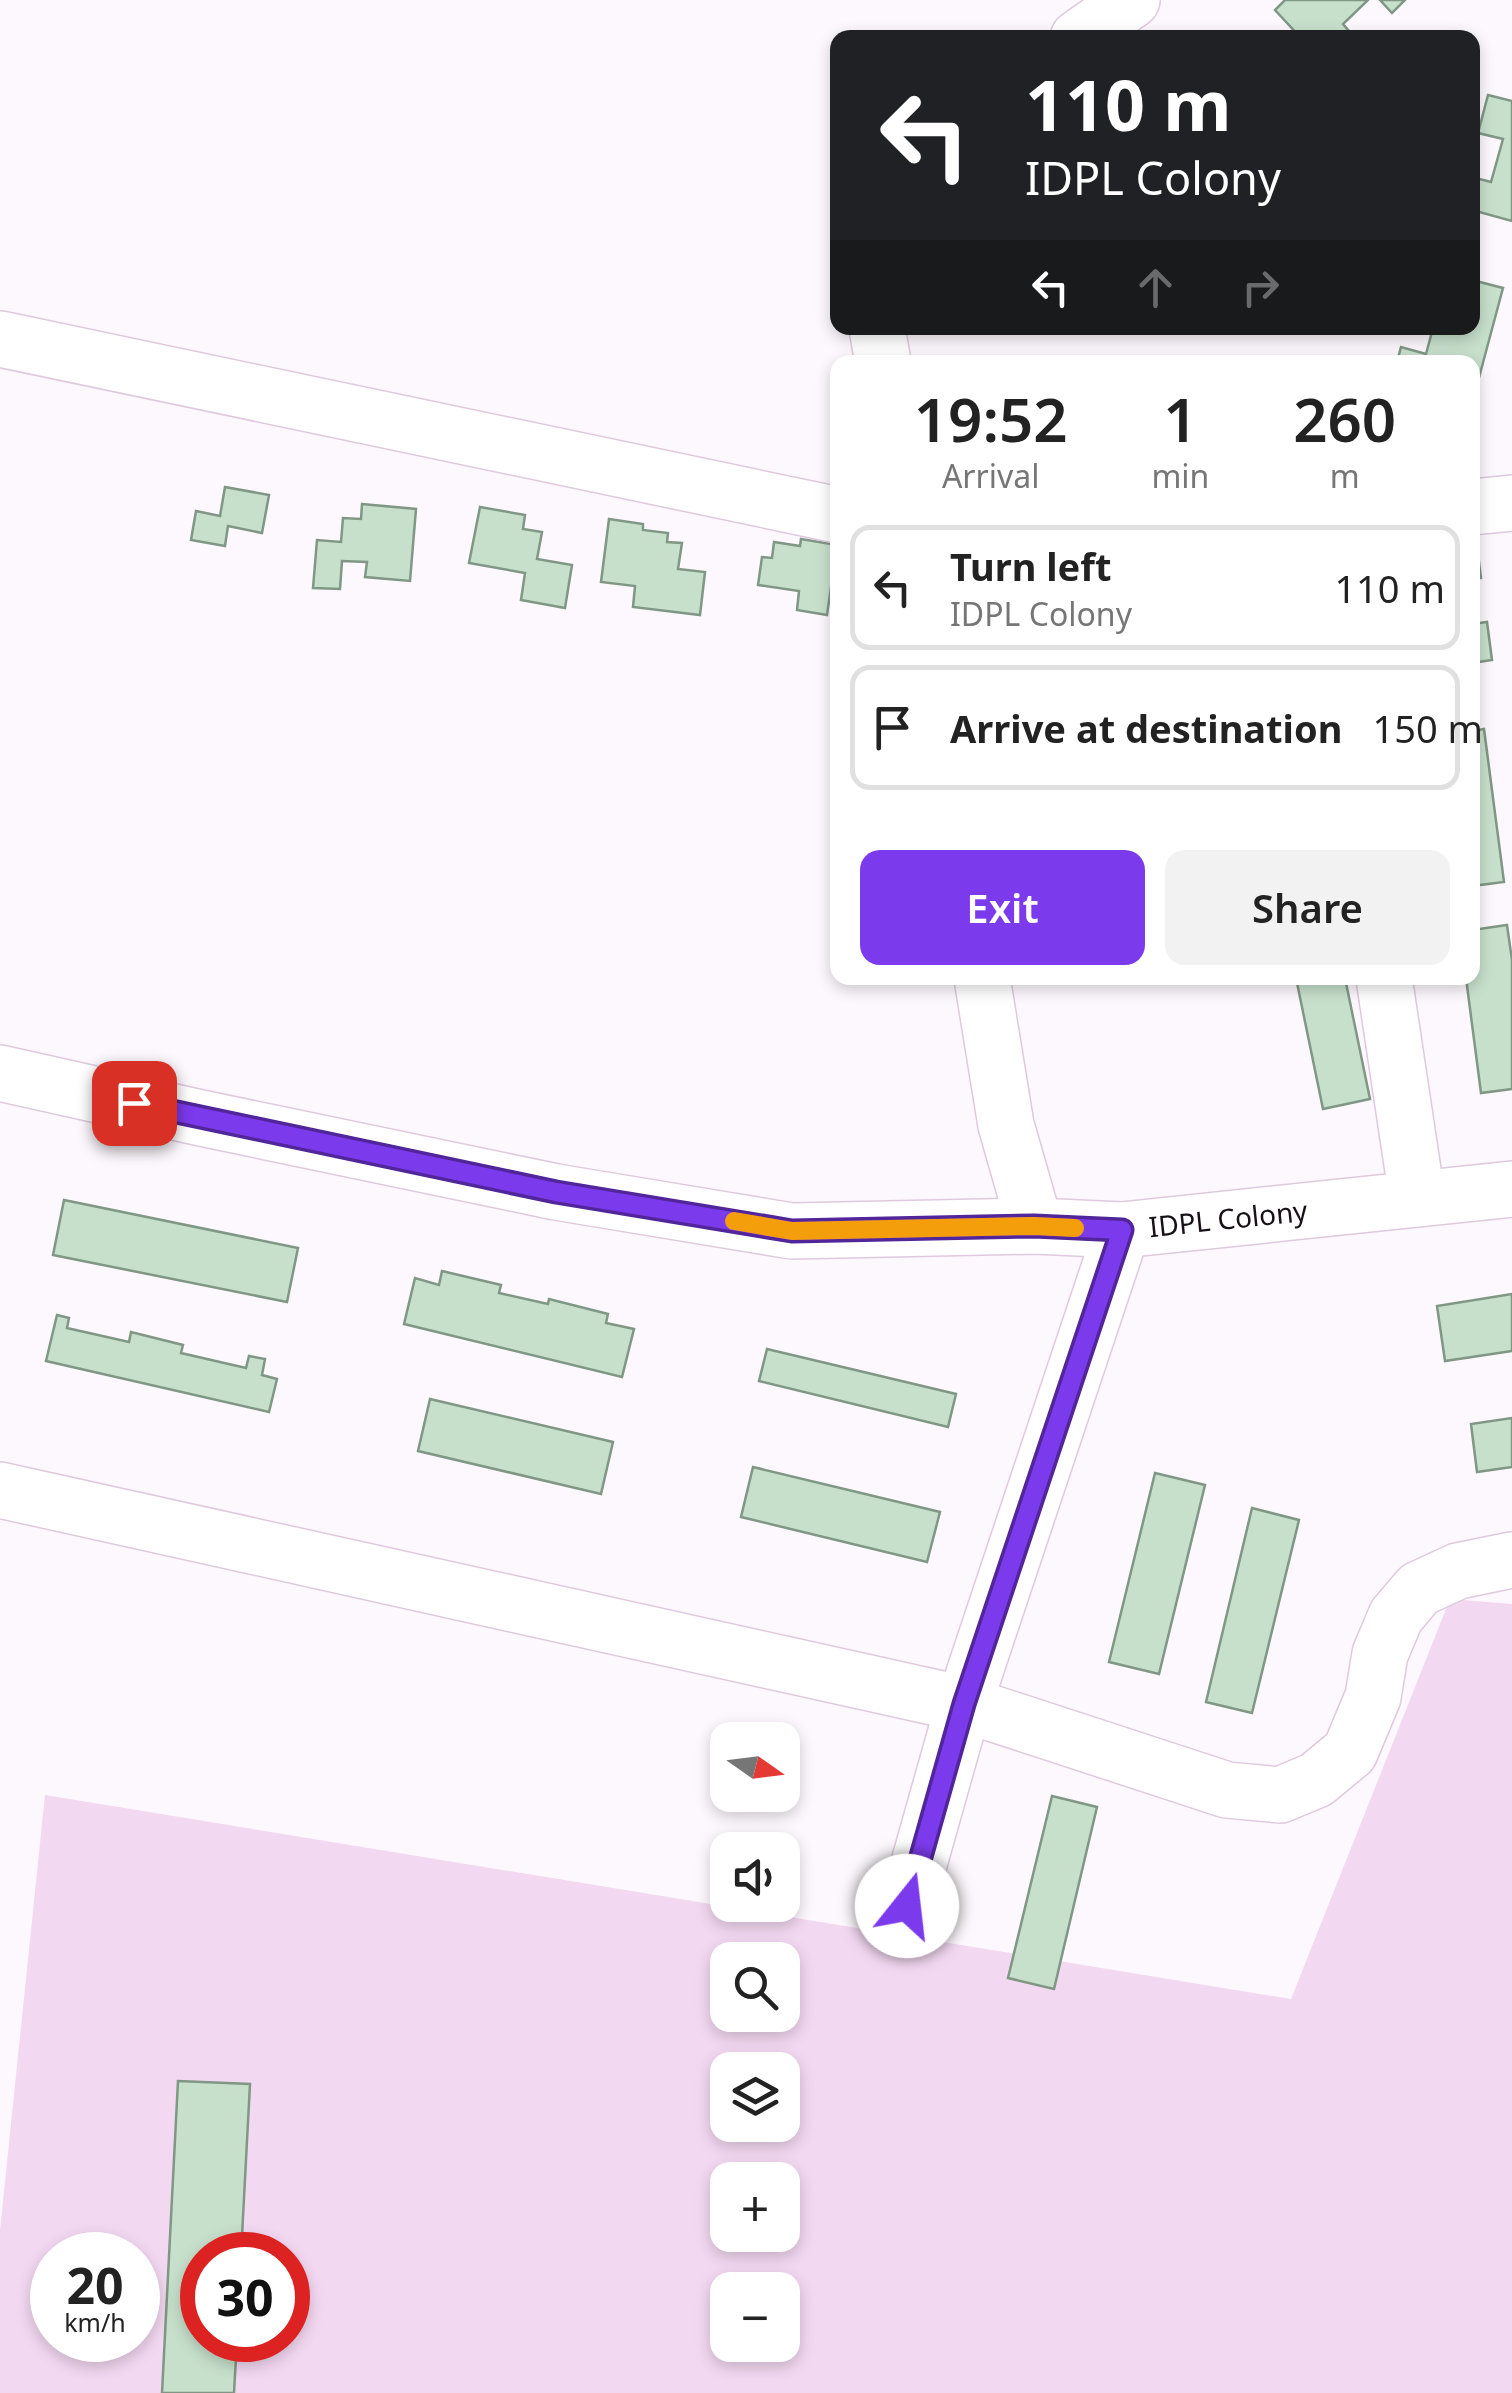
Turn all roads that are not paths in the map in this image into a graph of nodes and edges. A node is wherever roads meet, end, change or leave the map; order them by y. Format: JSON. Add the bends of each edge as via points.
{"nodes":[{"id":1,"x":1132,"y":0,"type":"edge"},
{"id":2,"x":1089,"y":30,"type":"edge"},
{"id":3,"x":0,"y":339,"type":"edge"},
{"id":4,"x":1512,"y":503,"type":"edge"},
{"id":5,"x":1480,"y":506,"type":"edge"},
{"id":6,"x":830,"y":513,"type":"edge"},
{"id":7,"x":983,"y":985,"type":"edge"},
{"id":8,"x":1385,"y":985,"type":"edge"},
{"id":9,"x":0,"y":1073,"type":"edge"},
{"id":10,"x":1512,"y":1189,"type":"edge"},
{"id":11,"x":1418,"y":1197,"type":"junction"},
{"id":12,"x":1034,"y":1226,"type":"junction"},
{"id":13,"x":1122,"y":1230,"type":"junction"},
{"id":14,"x":0,"y":1490,"type":"edge"},
{"id":15,"x":1512,"y":1560,"type":"edge"},
{"id":16,"x":964,"y":1704,"type":"junction"},
{"id":17,"x":907,"y":1906,"type":"dead end"}],
"edges":[{"from":1,"to":2,"type":"street"},
{"from":3,"to":6,"type":"street"},
{"from":4,"to":5,"type":"street"},
{"from":7,"to":12,"type":"street","via":[[1006,1125]]},
{"from":8,"to":11,"type":"street"},
{"from":9,"to":12,"type":"street","name":"IDPL Colony","via":[[556,1192],[792,1231]]},
{"from":10,"to":11,"type":"street","name":"IDPL Colony"},
{"from":11,"to":13,"type":"street","name":"IDPL Colony"},
{"from":12,"to":13,"type":"street","name":"IDPL Colony"},
{"from":13,"to":16,"type":"street"},
{"from":14,"to":16,"type":"street"},
{"from":15,"to":16,"type":"street","via":[[1458,1571],[1420,1589],[1396,1616],[1380,1654],[1374,1697],[1350,1752],[1316,1780],[1280,1795],[1227,1790]]},
{"from":16,"to":17,"type":"street"}]}
